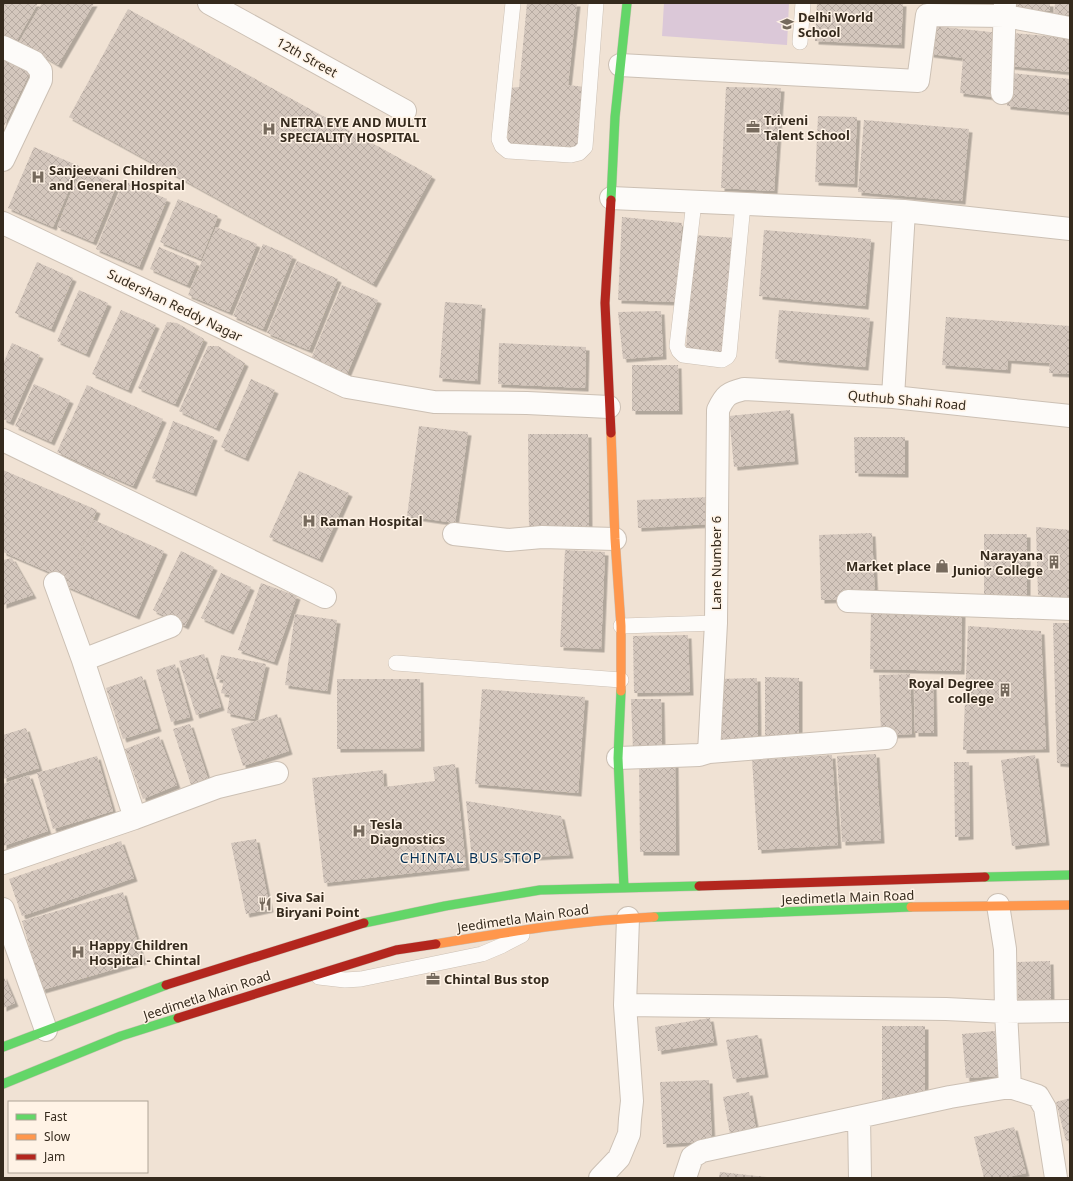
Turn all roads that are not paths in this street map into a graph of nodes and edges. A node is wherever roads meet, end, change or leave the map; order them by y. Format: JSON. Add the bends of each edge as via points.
{"nodes":[{"id":1,"x":209,"y":3,"type":"edge"},
{"id":2,"x":514,"y":3,"type":"edge"},
{"id":3,"x":596,"y":3,"type":"edge"},
{"id":4,"x":628,"y":3,"type":"edge"},
{"id":5,"x":804,"y":3,"type":"edge"},
{"id":6,"x":1005,"y":9,"type":"edge"},
{"id":7,"x":1070,"y":28,"type":"edge"},
{"id":8,"x":800,"y":42,"type":"dead end"},
{"id":9,"x":3,"y":47,"type":"edge"},
{"id":10,"x":620,"y":65,"type":"junction"},
{"id":11,"x":1002,"y":93,"type":"dead end"},
{"id":12,"x":405,"y":111,"type":"dead end"},
{"id":13,"x":3,"y":160,"type":"edge"},
{"id":14,"x":610,"y":198,"type":"junction"},
{"id":15,"x":694,"y":202,"type":"junction"},
{"id":16,"x":743,"y":204,"type":"junction"},
{"id":17,"x":904,"y":211,"type":"junction"},
{"id":18,"x":3,"y":223,"type":"edge"},
{"id":19,"x":1070,"y":228,"type":"edge"},
{"id":20,"x":744,"y":389,"type":"joint"},
{"id":21,"x":893,"y":397,"type":"junction"},
{"id":22,"x":609,"y":407,"type":"junction"},
{"id":23,"x":1070,"y":416,"type":"edge"},
{"id":24,"x":3,"y":440,"type":"edge"},
{"id":25,"x":454,"y":534,"type":"dead end"},
{"id":26,"x":615,"y":539,"type":"junction"},
{"id":27,"x":55,"y":583,"type":"dead end"},
{"id":28,"x":325,"y":597,"type":"dead end"},
{"id":29,"x":848,"y":601,"type":"dead end"},
{"id":30,"x":1070,"y":609,"type":"edge"},
{"id":31,"x":716,"y":623,"type":"junction"},
{"id":32,"x":171,"y":626,"type":"dead end"},
{"id":33,"x":621,"y":626,"type":"junction"},
{"id":34,"x":83,"y":660,"type":"junction"},
{"id":35,"x":396,"y":663,"type":"dead end"},
{"id":36,"x":621,"y":680,"type":"junction"},
{"id":37,"x":886,"y":738,"type":"dead end"},
{"id":38,"x":709,"y":752,"type":"junction"},
{"id":39,"x":618,"y":758,"type":"junction"},
{"id":40,"x":277,"y":773,"type":"dead end"},
{"id":41,"x":135,"y":818,"type":"junction"},
{"id":42,"x":3,"y":863,"type":"edge"},
{"id":43,"x":1070,"y":875,"type":"edge"},
{"id":44,"x":624,"y":888,"type":"junction"},
{"id":45,"x":998,"y":905,"type":"junction"},
{"id":46,"x":1070,"y":905,"type":"edge"},
{"id":47,"x":3,"y":909,"type":"edge"},
{"id":48,"x":628,"y":918,"type":"junction"},
{"id":49,"x":536,"y":928,"type":"junction"},
{"id":50,"x":308,"y":976,"type":"junction"},
{"id":51,"x":625,"y":1005,"type":"junction"},
{"id":52,"x":1070,"y":1011,"type":"edge"},
{"id":53,"x":1006,"y":1012,"type":"junction"},
{"id":54,"x":46,"y":1030,"type":"junction"},
{"id":55,"x":3,"y":1047,"type":"edge"},
{"id":56,"x":3,"y":1084,"type":"edge"},
{"id":57,"x":1010,"y":1087,"type":"junction"},
{"id":58,"x":860,"y":1116,"type":"junction"},
{"id":59,"x":600,"y":1178,"type":"edge"},
{"id":60,"x":685,"y":1178,"type":"edge"},
{"id":61,"x":860,"y":1178,"type":"edge"},
{"id":62,"x":1056,"y":1178,"type":"edge"}],
"edges":[{"from":1,"to":12,"type":"street","name":"12th Street"},
{"from":2,"to":3,"type":"lane","via":[[499,139],[508,151],[571,155],[580,153],[585,147]]},
{"from":4,"to":10,"type":"main road"},
{"from":5,"to":8,"type":"lane"},
{"from":6,"to":7,"type":"street"},
{"from":6,"to":10,"type":"street","via":[[927,15],[918,82]]},
{"from":6,"to":11,"type":"street"},
{"from":9,"to":13,"type":"street","via":[[34,62],[41,71],[41,80]]},
{"from":10,"to":14,"type":"main road"},
{"from":14,"to":15,"type":"street"},
{"from":14,"to":22,"type":"main road","via":[[605,303]]},
{"from":15,"to":16,"type":"street"},
{"from":15,"to":16,"type":"lane","via":[[678,346],[683,355],[722,360],[730,354]]},
{"from":16,"to":17,"type":"street"},
{"from":17,"to":19,"type":"street"},
{"from":17,"to":21,"type":"street"},
{"from":18,"to":22,"type":"street","name":"Sudershan Reddy Nagar","via":[[347,387],[434,402]]},
{"from":20,"to":21,"type":"street","name":"Quthub Shahi Road"},
{"from":20,"to":31,"type":"street","name":"Lane Number 6","via":[[731,392],[718,410]]},
{"from":21,"to":23,"type":"street","name":"Quthub Shahi Road"},
{"from":22,"to":26,"type":"main road"},
{"from":24,"to":28,"type":"street"},
{"from":25,"to":26,"type":"street","via":[[508,540],[542,537]]},
{"from":26,"to":33,"type":"main road"},
{"from":27,"to":34,"type":"street"},
{"from":29,"to":30,"type":"street"},
{"from":31,"to":33,"type":"lane"},
{"from":31,"to":38,"type":"street","name":"Lane Number 6"},
{"from":32,"to":34,"type":"street"},
{"from":33,"to":36,"type":"main road"},
{"from":34,"to":41,"type":"street"},
{"from":35,"to":36,"type":"lane"},
{"from":36,"to":39,"type":"main road"},
{"from":37,"to":38,"type":"street"},
{"from":38,"to":39,"type":"street"},
{"from":39,"to":44,"type":"main road"},
{"from":40,"to":41,"type":"street","via":[[218,787]]},
{"from":41,"to":42,"type":"street"},
{"from":43,"to":44,"type":"main road","name":"Jeedimetla Main Road"},
{"from":44,"to":54,"type":"main road","name":"Jeedimetla Main Road","via":[[540,890],[368,922],[152,990]]},
{"from":45,"to":46,"type":"main road","name":"Jeedimetla Main Road"},
{"from":45,"to":48,"type":"main road","name":"Jeedimetla Main Road"},
{"from":45,"to":53,"type":"street","via":[[1005,948]]},
{"from":47,"to":54,"type":"street"},
{"from":48,"to":49,"type":"main road","name":"Jeedimetla Main Road"},
{"from":48,"to":51,"type":"street"},
{"from":49,"to":50,"type":"main road","name":"Jeedimetla Main Road","via":[[396,950]]},
{"from":49,"to":50,"type":"lane","via":[[482,954],[361,979]]},
{"from":50,"to":56,"type":"main road","name":"Jeedimetla Main Road","via":[[120,1036]]},
{"from":51,"to":53,"type":"street"},
{"from":51,"to":59,"type":"street","via":[[632,1102],[628,1134],[619,1158]]},
{"from":52,"to":53,"type":"street"},
{"from":53,"to":57,"type":"street"},
{"from":54,"to":55,"type":"main road","name":"Jeedimetla Main Road"},
{"from":57,"to":58,"type":"street"},
{"from":57,"to":62,"type":"street","via":[[1038,1096],[1045,1108]]},
{"from":58,"to":60,"type":"street","via":[[702,1150],[692,1157]]},
{"from":58,"to":61,"type":"street"}]}
